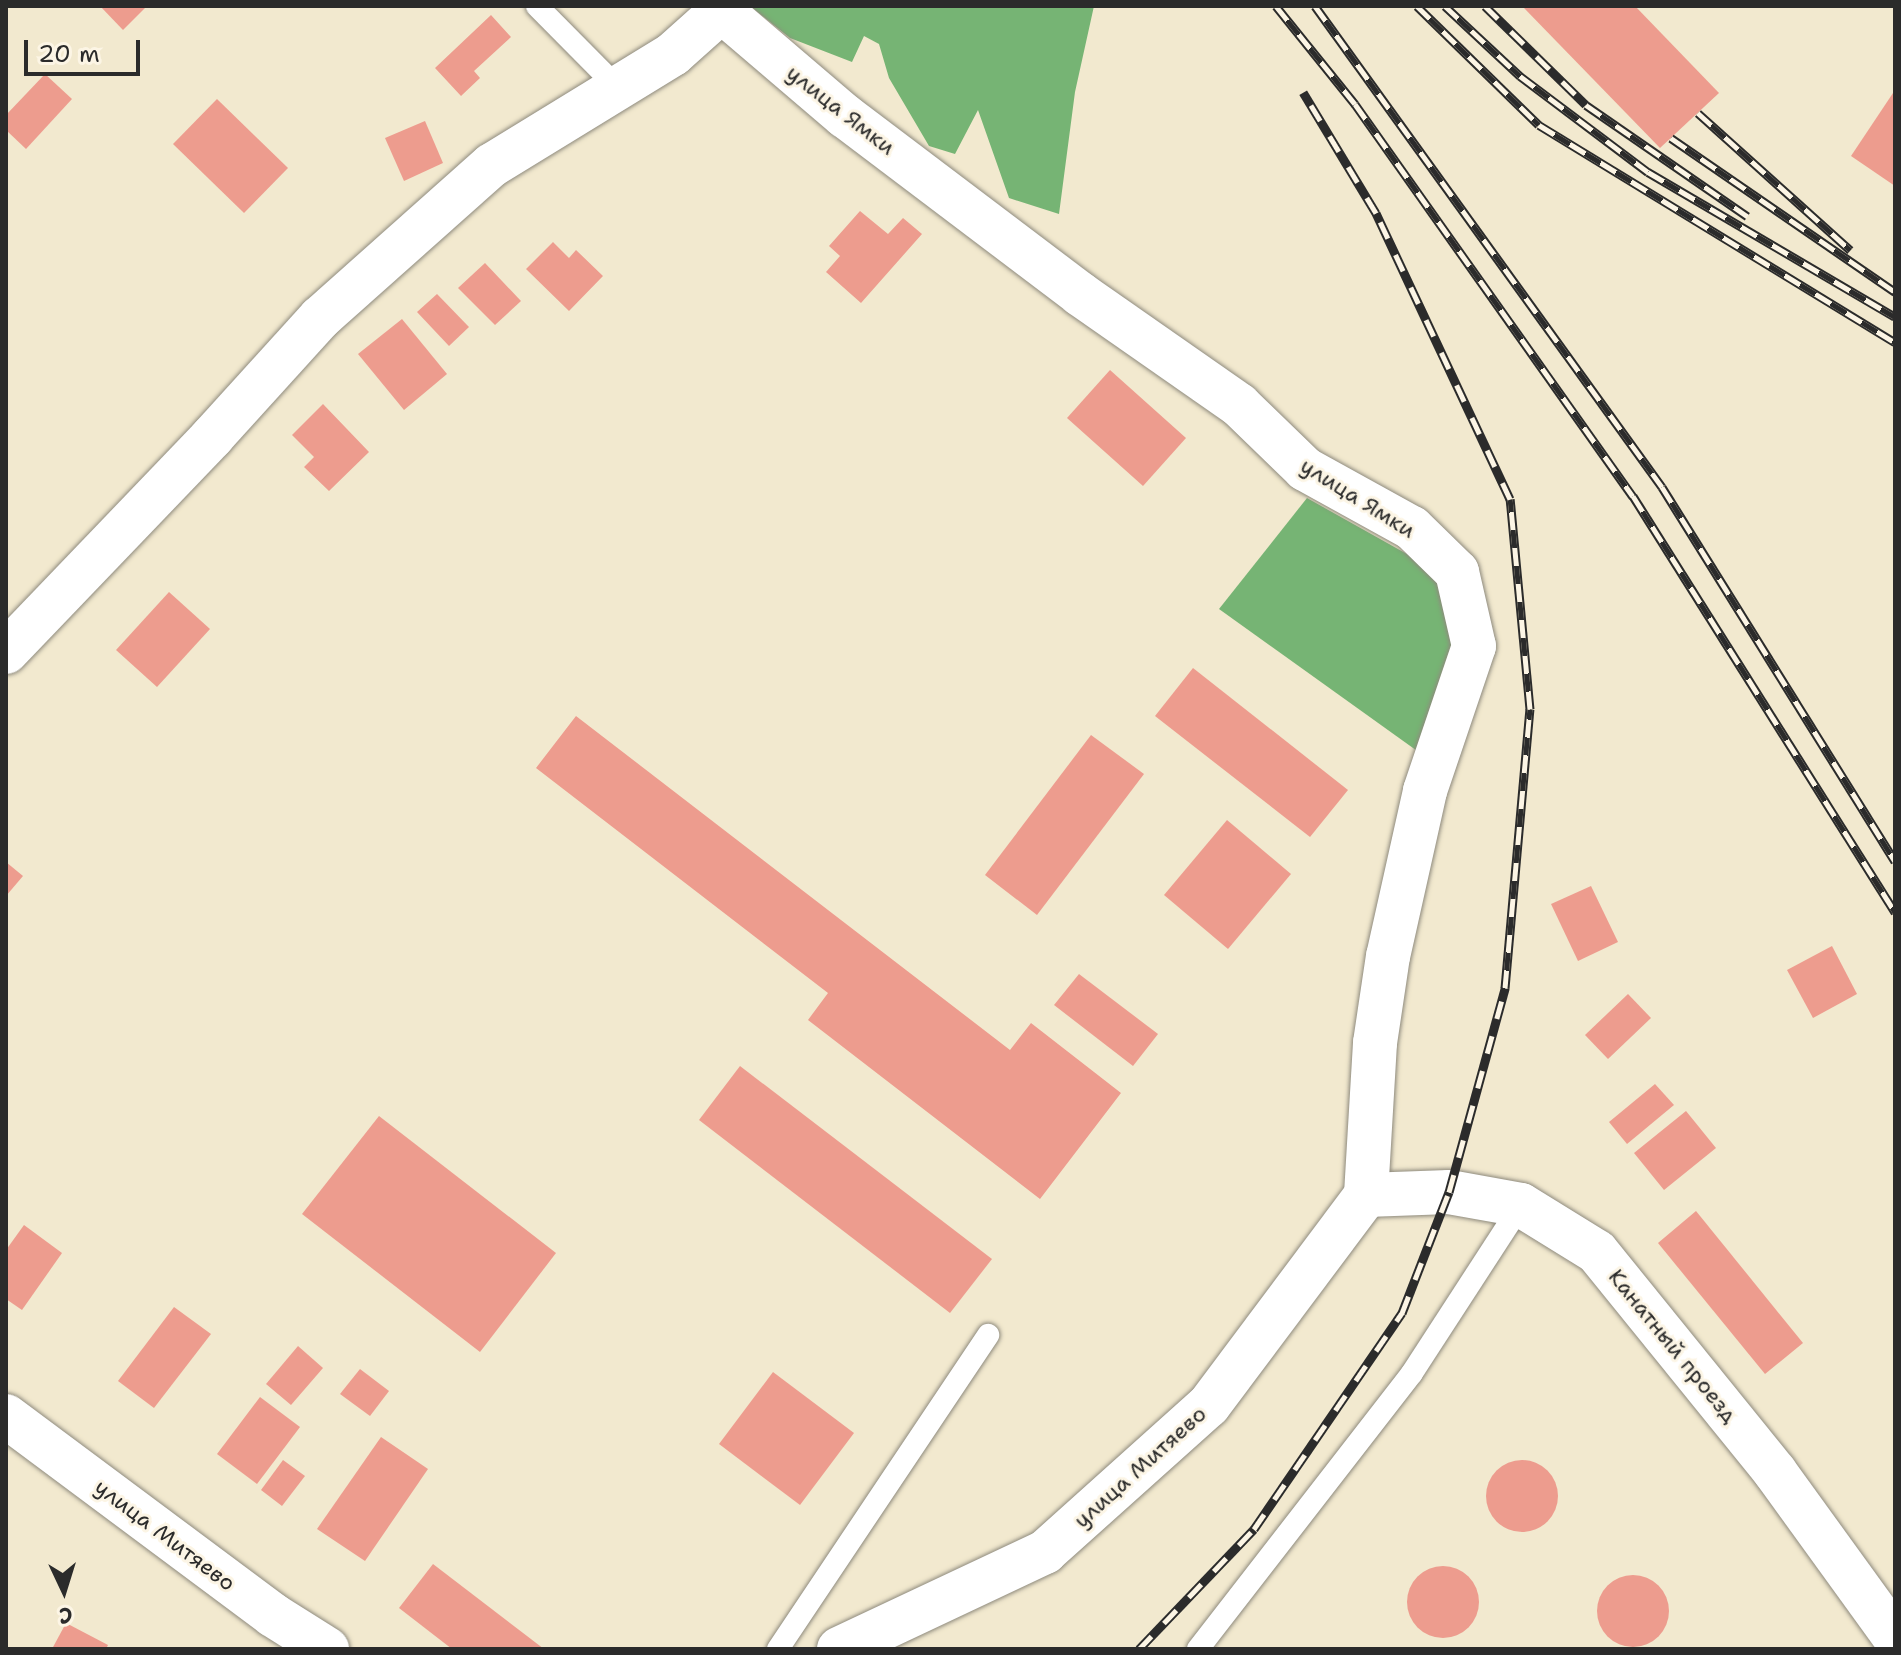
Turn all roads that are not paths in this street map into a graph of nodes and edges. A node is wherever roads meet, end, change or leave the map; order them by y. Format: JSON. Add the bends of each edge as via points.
{"nodes":[{"id":1,"x":537,"y":6,"type":"edge"},
{"id":2,"x":718,"y":9,"type":"edge"},
{"id":3,"x":619,"y":89,"type":"junction"},
{"id":4,"x":6,"y":652,"type":"edge"},
{"id":5,"x":1366,"y":1195,"type":"junction"},
{"id":6,"x":1521,"y":1205,"type":"junction"},
{"id":7,"x":988,"y":1335,"type":"dead end"},
{"id":8,"x":6,"y":1416,"type":"edge"},
{"id":9,"x":1895,"y":1638,"type":"edge"},
{"id":10,"x":327,"y":1649,"type":"edge"},
{"id":11,"x":778,"y":1649,"type":"edge"},
{"id":12,"x":839,"y":1649,"type":"edge"},
{"id":13,"x":1198,"y":1649,"type":"edge"}],
"edges":[{"from":1,"to":3,"type":"lane"},
{"from":2,"to":3,"type":"street","via":[[673,54]]},
{"from":2,"to":5,"type":"street","name":"улица Ямки","via":[[845,116],[1080,294],[1239,405],[1305,469],[1412,528],[1457,572],[1474,646],[1425,791],[1388,956],[1375,1043]]},
{"from":3,"to":4,"type":"street","via":[[492,165],[320,318]]},
{"from":5,"to":6,"type":"street","name":"Канатный проезд","via":[[1449,1192]]},
{"from":5,"to":12,"type":"street","name":"улица Митяево","via":[[1209,1405],[1045,1552]]},
{"from":6,"to":9,"type":"street","name":"Канатный проезд","via":[[1597,1252],[1775,1472]]},
{"from":6,"to":13,"type":"lane","via":[[1412,1373]]},
{"from":7,"to":11,"type":"lane"},
{"from":8,"to":10,"type":"street","name":"улица Митяево","via":[[273,1615]]}]}
